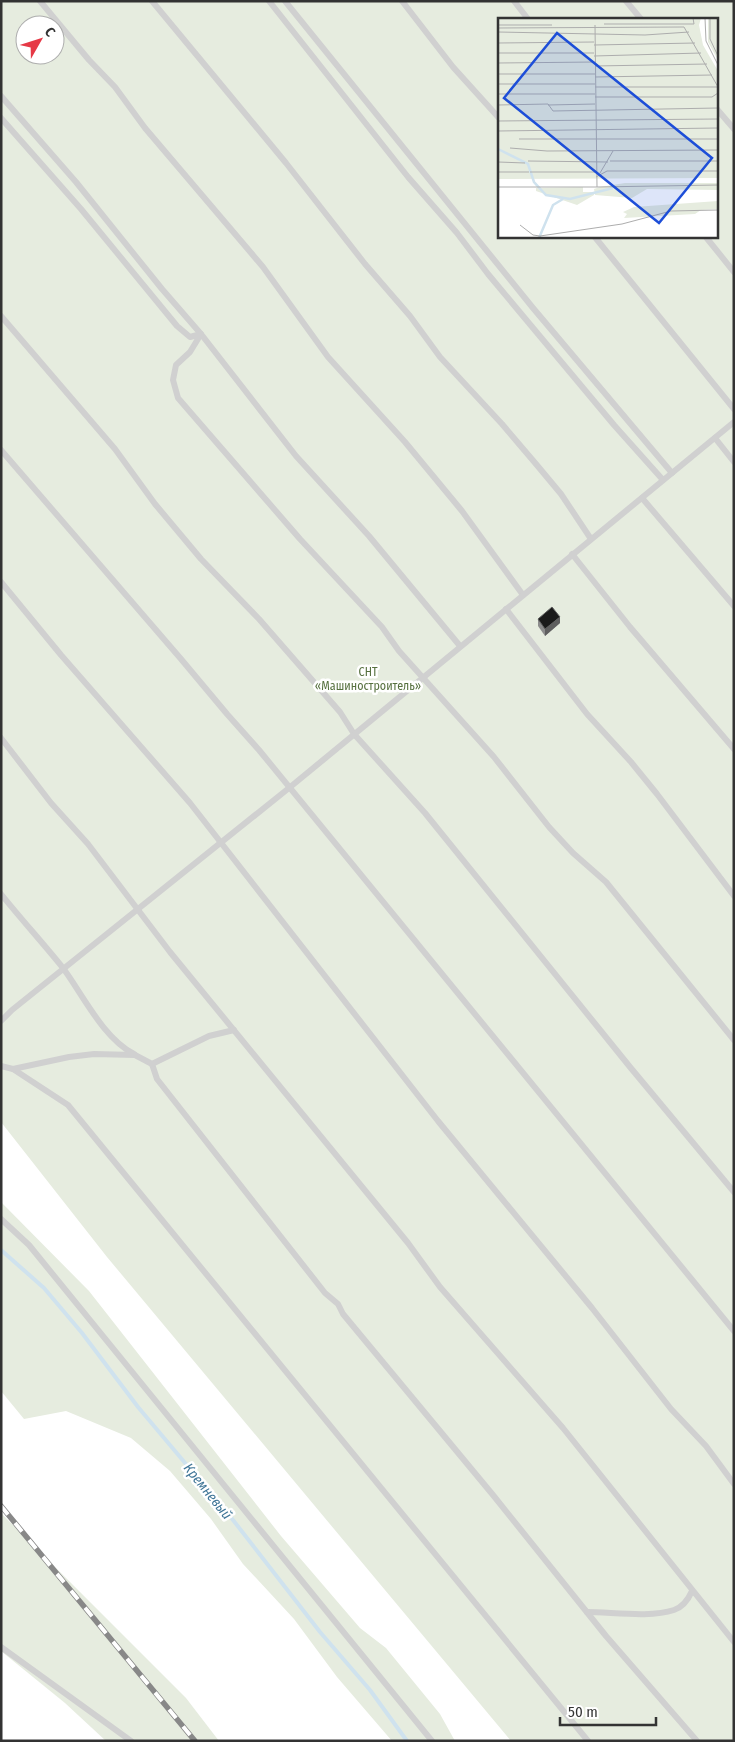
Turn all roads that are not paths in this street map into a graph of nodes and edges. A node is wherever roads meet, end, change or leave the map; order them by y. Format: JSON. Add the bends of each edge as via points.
{"nodes":[{"id":1,"x":40,"y":1,"type":"edge"},
{"id":2,"x":152,"y":1,"type":"edge"},
{"id":3,"x":269,"y":1,"type":"edge"},
{"id":4,"x":285,"y":1,"type":"edge"},
{"id":5,"x":402,"y":1,"type":"edge"},
{"id":6,"x":514,"y":1,"type":"edge"},
{"id":7,"x":626,"y":1,"type":"edge"},
{"id":8,"x":527,"y":18,"type":"edge"},
{"id":9,"x":640,"y":18,"type":"edge"},
{"id":10,"x":1,"y":96,"type":"edge"},
{"id":11,"x":718,"y":110,"type":"edge"},
{"id":12,"x":498,"y":117,"type":"edge"},
{"id":13,"x":1,"y":118,"type":"edge"},
{"id":14,"x":734,"y":129,"type":"edge"},
{"id":15,"x":596,"y":238,"type":"edge"},
{"id":16,"x":707,"y":238,"type":"edge"},
{"id":17,"x":734,"y":272,"type":"edge"},
{"id":18,"x":1,"y":316,"type":"edge"},
{"id":19,"x":201,"y":334,"type":"junction"},
{"id":20,"x":734,"y":409,"type":"edge"},
{"id":21,"x":734,"y":422,"type":"edge"},
{"id":22,"x":715,"y":438,"type":"junction"},
{"id":23,"x":1,"y":450,"type":"edge"},
{"id":24,"x":734,"y":462,"type":"edge"},
{"id":25,"x":672,"y":473,"type":"junction"},
{"id":26,"x":663,"y":480,"type":"junction"},
{"id":27,"x":642,"y":498,"type":"junction"},
{"id":28,"x":591,"y":539,"type":"junction"},
{"id":29,"x":572,"y":554,"type":"junction"},
{"id":30,"x":1,"y":582,"type":"edge"},
{"id":31,"x":523,"y":595,"type":"junction"},
{"id":32,"x":734,"y":606,"type":"edge"},
{"id":33,"x":506,"y":609,"type":"junction"},
{"id":34,"x":460,"y":646,"type":"junction"},
{"id":35,"x":423,"y":676,"type":"junction"},
{"id":36,"x":354,"y":734,"type":"junction"},
{"id":37,"x":1,"y":738,"type":"edge"},
{"id":38,"x":734,"y":749,"type":"edge"},
{"id":39,"x":289,"y":788,"type":"junction"},
{"id":40,"x":221,"y":841,"type":"junction"},
{"id":41,"x":1,"y":894,"type":"edge"},
{"id":42,"x":734,"y":896,"type":"edge"},
{"id":43,"x":136,"y":908,"type":"junction"},
{"id":44,"x":63,"y":968,"type":"junction"},
{"id":45,"x":1,"y":1021,"type":"edge"},
{"id":46,"x":234,"y":1030,"type":"junction"},
{"id":47,"x":734,"y":1040,"type":"edge"},
{"id":48,"x":136,"y":1055,"type":"junction"},
{"id":49,"x":152,"y":1064,"type":"junction"},
{"id":50,"x":1,"y":1066,"type":"edge"},
{"id":51,"x":13,"y":1070,"type":"junction"},
{"id":52,"x":734,"y":1192,"type":"edge"},
{"id":53,"x":1,"y":1219,"type":"edge"},
{"id":54,"x":734,"y":1331,"type":"edge"},
{"id":55,"x":734,"y":1484,"type":"edge"},
{"id":56,"x":692,"y":1591,"type":"junction"},
{"id":57,"x":587,"y":1612,"type":"junction"},
{"id":58,"x":734,"y":1642,"type":"edge"},
{"id":59,"x":1,"y":1648,"type":"edge"},
{"id":60,"x":131,"y":1741,"type":"edge"},
{"id":61,"x":432,"y":1741,"type":"edge"},
{"id":62,"x":588,"y":1741,"type":"edge"},
{"id":63,"x":697,"y":1741,"type":"edge"}],
"edges":[{"from":1,"to":31,"type":"lane","via":[[263,267],[328,357],[462,511]]},
{"from":2,"to":28,"type":"lane","via":[[263,134],[440,357],[542,471]]},
{"from":3,"to":26,"type":"lane","via":[[402,170]]},
{"from":4,"to":25,"type":"lane","via":[[539,316]]},
{"from":5,"to":12,"type":"lane","via":[[453,67]]},
{"from":6,"to":8,"type":"lane"},
{"from":7,"to":9,"type":"lane"},
{"from":10,"to":19,"type":"lane"},
{"from":11,"to":14,"type":"lane"},
{"from":13,"to":19,"type":"lane","via":[[177,326],[190,337]]},
{"from":15,"to":20,"type":"lane"},
{"from":16,"to":17,"type":"lane"},
{"from":18,"to":36,"type":"lane","via":[[115,449],[201,559],[340,712]]},
{"from":19,"to":34,"type":"lane","via":[[296,456],[369,536]]},
{"from":19,"to":35,"type":"lane","via":[[190,352],[176,365],[173,380],[178,398]]},
{"from":21,"to":22,"type":"lane"},
{"from":22,"to":24,"type":"lane"},
{"from":22,"to":25,"type":"lane"},
{"from":23,"to":39,"type":"lane"},
{"from":25,"to":26,"type":"lane"},
{"from":26,"to":27,"type":"lane"},
{"from":27,"to":28,"type":"lane"},
{"from":27,"to":32,"type":"lane"},
{"from":28,"to":29,"type":"lane"},
{"from":29,"to":31,"type":"lane"},
{"from":29,"to":38,"type":"lane"},
{"from":30,"to":40,"type":"lane"},
{"from":31,"to":33,"type":"lane"},
{"from":33,"to":34,"type":"lane"},
{"from":33,"to":42,"type":"lane","via":[[586,714],[657,794]]},
{"from":34,"to":35,"type":"lane"},
{"from":35,"to":36,"type":"lane"},
{"from":35,"to":47,"type":"lane","via":[[494,757],[549,827],[606,882]]},
{"from":36,"to":39,"type":"lane"},
{"from":36,"to":52,"type":"lane","via":[[462,856],[606,1038]]},
{"from":37,"to":43,"type":"lane"},
{"from":39,"to":40,"type":"lane"},
{"from":39,"to":54,"type":"lane"},
{"from":40,"to":43,"type":"lane"},
{"from":40,"to":55,"type":"lane","via":[[438,1121]]},
{"from":41,"to":44,"type":"lane"},
{"from":43,"to":44,"type":"lane"},
{"from":43,"to":46,"type":"lane"},
{"from":44,"to":45,"type":"lane"},
{"from":44,"to":48,"type":"lane","via":[[108,1031]]},
{"from":46,"to":49,"type":"lane","via":[[209,1036]]},
{"from":46,"to":56,"type":"lane","via":[[403,1236],[440,1287],[563,1428]]},
{"from":48,"to":49,"type":"lane"},
{"from":48,"to":51,"type":"lane","via":[[69,1057]]},
{"from":49,"to":57,"type":"lane","via":[[157,1079],[325,1293],[338,1304]]},
{"from":50,"to":51,"type":"lane"},
{"from":51,"to":62,"type":"lane","via":[[68,1105]]},
{"from":53,"to":61,"type":"lane","via":[[29,1245]]},
{"from":56,"to":57,"type":"lane","via":[[686,1603],[674,1610]]},
{"from":56,"to":58,"type":"lane"},
{"from":57,"to":63,"type":"lane"},
{"from":59,"to":60,"type":"lane"}]}
